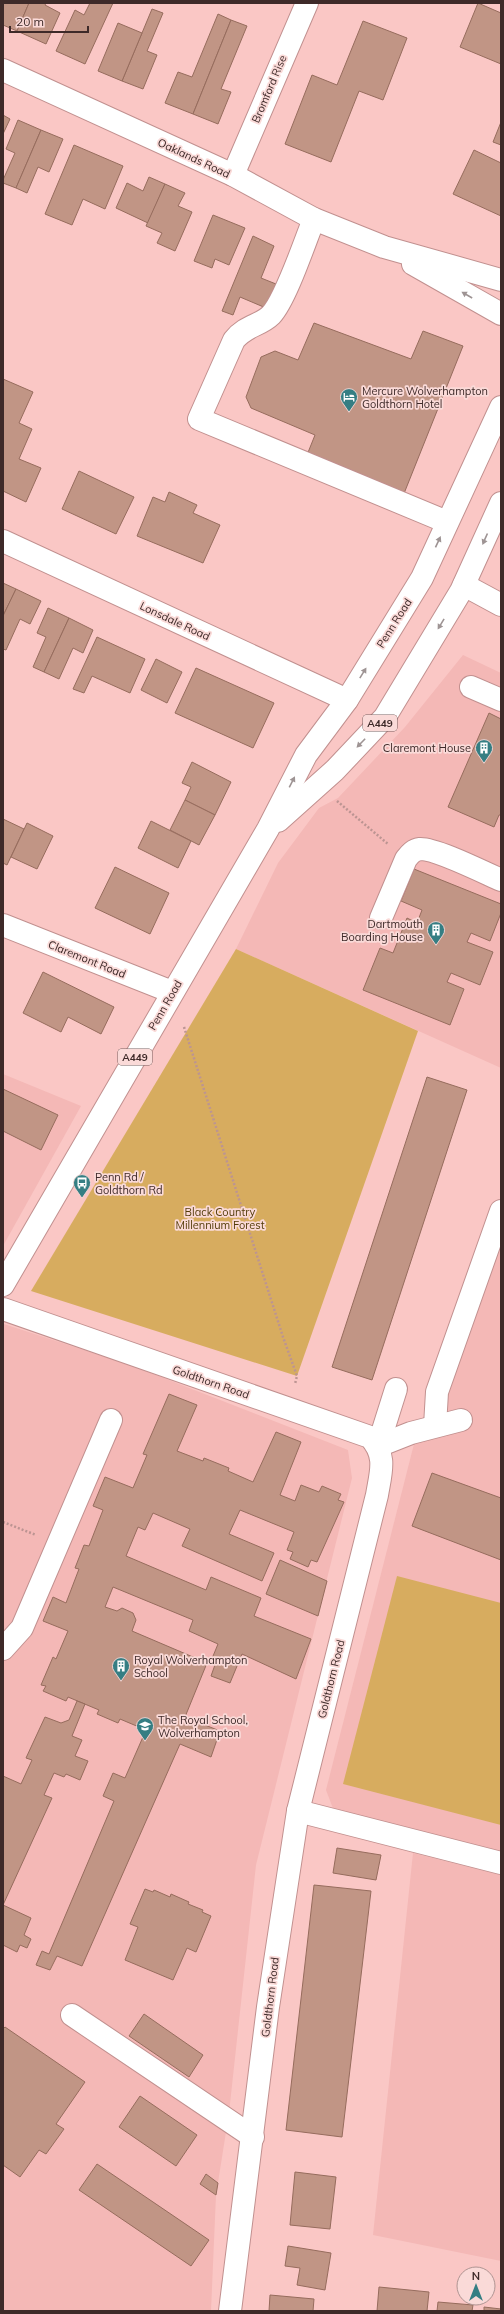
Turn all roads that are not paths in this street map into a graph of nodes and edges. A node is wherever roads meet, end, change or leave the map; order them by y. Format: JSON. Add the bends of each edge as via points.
{"nodes":[{"id":1,"x":307,"y":3,"type":"edge"},
{"id":2,"x":3,"y":70,"type":"edge"},
{"id":3,"x":233,"y":175,"type":"junction"},
{"id":4,"x":314,"y":219,"type":"junction"},
{"id":5,"x":384,"y":247,"type":"junction"},
{"id":6,"x":501,"y":280,"type":"edge"},
{"id":7,"x":501,"y":314,"type":"edge"},
{"id":8,"x":501,"y":407,"type":"edge"},
{"id":9,"x":501,"y":503,"type":"edge"},
{"id":10,"x":447,"y":522,"type":"junction"},
{"id":11,"x":3,"y":541,"type":"edge"},
{"id":12,"x":464,"y":585,"type":"junction"},
{"id":13,"x":501,"y":605,"type":"edge"},
{"id":14,"x":471,"y":687,"type":"dead end"},
{"id":15,"x":347,"y":700,"type":"junction"},
{"id":16,"x":501,"y":700,"type":"edge"},
{"id":17,"x":268,"y":830,"type":"junction"},
{"id":18,"x":501,"y":880,"type":"edge"},
{"id":19,"x":381,"y":918,"type":"dead end"},
{"id":20,"x":3,"y":926,"type":"edge"},
{"id":21,"x":172,"y":992,"type":"junction"},
{"id":22,"x":501,"y":1211,"type":"edge"},
{"id":23,"x":3,"y":1285,"type":"edge"},
{"id":24,"x":3,"y":1309,"type":"edge"},
{"id":25,"x":396,"y":1389,"type":"dead end"},
{"id":26,"x":112,"y":1420,"type":"dead end"},
{"id":27,"x":461,"y":1420,"type":"dead end"},
{"id":28,"x":435,"y":1426,"type":"junction"},
{"id":29,"x":378,"y":1446,"type":"junction"},
{"id":30,"x":3,"y":1649,"type":"edge"},
{"id":31,"x":298,"y":1811,"type":"junction"},
{"id":32,"x":501,"y":1862,"type":"edge"},
{"id":33,"x":72,"y":2015,"type":"dead end"},
{"id":34,"x":253,"y":2137,"type":"junction"},
{"id":35,"x":230,"y":2311,"type":"edge"}],
"edges":[{"from":1,"to":3,"type":"main road","name":"Bromford Rise"},
{"from":2,"to":3,"type":"main road","name":"Oaklands Road"},
{"from":3,"to":4,"type":"main road","name":"Oaklands Road"},
{"from":4,"to":5,"type":"main road","name":"Oaklands Road"},
{"from":4,"to":10,"type":"main road","via":[[278,306],[265,320],[242,331],[234,340],[199,419]]},
{"from":5,"to":6,"type":"main road","name":"Oaklands Road"},
{"from":7,"to":5,"type":"main road","name":"Oaklands Road","one_way":true},
{"from":8,"to":10,"type":"main road","name":"Penn Road","number":"A449"},
{"from":9,"to":12,"type":"main road","name":"Penn Road","number":"A449","one_way":true},
{"from":15,"to":10,"type":"main road","name":"Penn Road","number":"A449","one_way":true,"via":[[422,578]]},
{"from":11,"to":15,"type":"main road","name":"Lonsdale Road"},
{"from":12,"to":13,"type":"main road"},
{"from":12,"to":17,"type":"main road","name":"Penn Road","number":"A449","one_way":true,"via":[[385,717],[335,770]]},
{"from":14,"to":16,"type":"main road"},
{"from":17,"to":15,"type":"main road","name":"Penn Road","number":"A449","one_way":true,"via":[[306,755]]},
{"from":17,"to":21,"type":"main road","name":"Penn Road","number":"A449"},
{"from":18,"to":19,"type":"main road","via":[[436,853],[422,849],[412,851],[406,859]]},
{"from":20,"to":21,"type":"main road","name":"Claremont Road"},
{"from":21,"to":23,"type":"main road","name":"Penn Road","number":"A449"},
{"from":22,"to":28,"type":"main road","via":[[437,1392]]},
{"from":24,"to":29,"type":"main road","name":"Goldthorn Road","via":[[370,1437]]},
{"from":25,"to":29,"type":"main road"},
{"from":26,"to":30,"type":"main road","via":[[22,1628]]},
{"from":27,"to":28,"type":"main road"},
{"from":28,"to":29,"type":"main road"},
{"from":29,"to":31,"type":"main road","name":"Goldthorn Road","via":[[382,1461],[377,1495]]},
{"from":31,"to":32,"type":"main road"},
{"from":31,"to":34,"type":"main road","name":"Goldthorn Road","via":[[268,2007]]},
{"from":33,"to":34,"type":"main road"},
{"from":34,"to":35,"type":"main road","name":"Goldthorn Road"}]}
